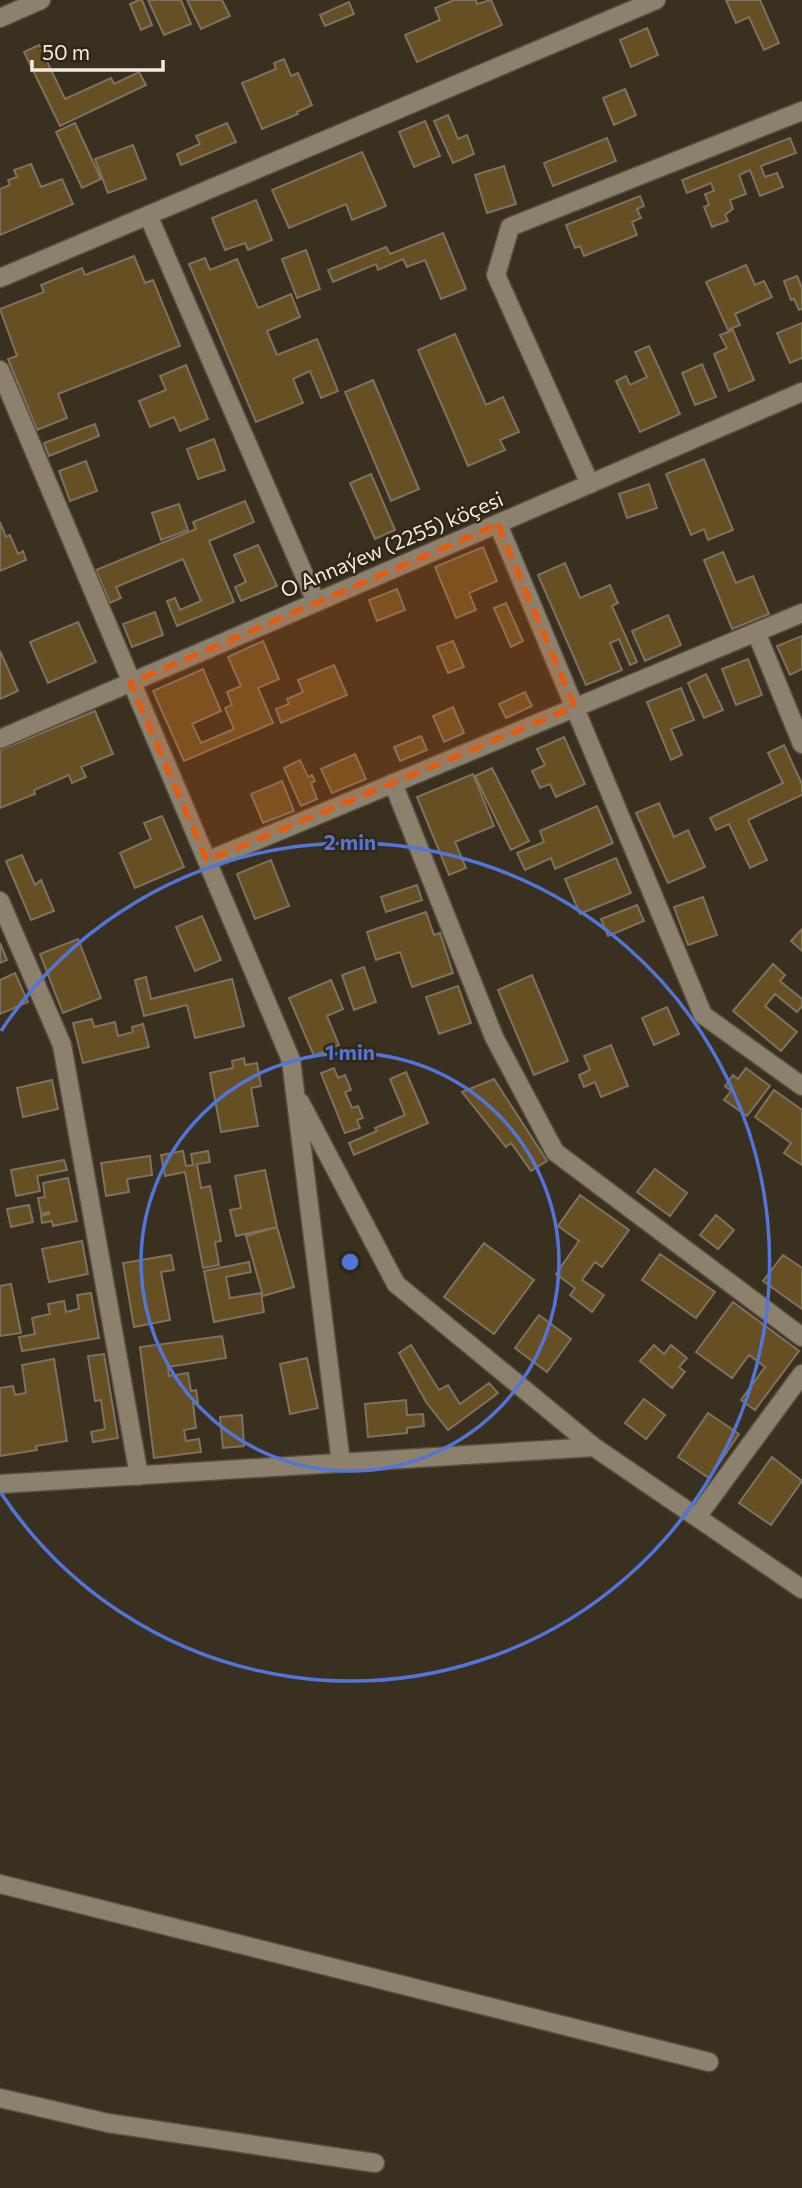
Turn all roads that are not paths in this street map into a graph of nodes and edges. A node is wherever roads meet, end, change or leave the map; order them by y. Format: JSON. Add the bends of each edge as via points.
{"nodes":[{"id":1,"x":41,"y":0,"type":"edge"},
{"id":2,"x":656,"y":0,"type":"edge"},
{"id":3,"x":0,"y":18,"type":"edge"},
{"id":4,"x":802,"y":111,"type":"edge"},
{"id":5,"x":148,"y":215,"type":"junction"},
{"id":6,"x":0,"y":278,"type":"edge"},
{"id":7,"x":0,"y":370,"type":"edge"},
{"id":8,"x":802,"y":392,"type":"edge"},
{"id":9,"x":590,"y":484,"type":"junction"},
{"id":10,"x":498,"y":524,"type":"junction"},
{"id":11,"x":316,"y":602,"type":"junction"},
{"id":12,"x":802,"y":613,"type":"edge"},
{"id":13,"x":756,"y":632,"type":"junction"},
{"id":14,"x":130,"y":683,"type":"junction"},
{"id":15,"x":575,"y":707,"type":"junction"},
{"id":16,"x":0,"y":739,"type":"edge"},
{"id":17,"x":802,"y":744,"type":"edge"},
{"id":18,"x":393,"y":783,"type":"junction"},
{"id":19,"x":206,"y":861,"type":"junction"},
{"id":20,"x":0,"y":901,"type":"edge"},
{"id":21,"x":802,"y":1086,"type":"edge"},
{"id":22,"x":295,"y":1093,"type":"junction"},
{"id":23,"x":802,"y":1337,"type":"edge"},
{"id":24,"x":802,"y":1374,"type":"edge"},
{"id":25,"x":594,"y":1447,"type":"junction"},
{"id":26,"x":341,"y":1463,"type":"junction"},
{"id":27,"x":139,"y":1476,"type":"junction"},
{"id":28,"x":0,"y":1484,"type":"edge"},
{"id":29,"x":697,"y":1517,"type":"junction"},
{"id":30,"x":802,"y":1589,"type":"edge"},
{"id":31,"x":0,"y":1884,"type":"edge"},
{"id":32,"x":709,"y":2062,"type":"dead end"},
{"id":33,"x":0,"y":2098,"type":"edge"},
{"id":34,"x":375,"y":2162,"type":"dead end"}],
"edges":[{"from":1,"to":3,"type":"street"},
{"from":2,"to":5,"type":"street"},
{"from":4,"to":9,"type":"street","via":[[510,227],[496,275]]},
{"from":5,"to":6,"type":"street"},
{"from":5,"to":11,"type":"street"},
{"from":7,"to":14,"type":"street"},
{"from":8,"to":9,"type":"street","name":"O Annaýew (2255) köçesi"},
{"from":9,"to":10,"type":"street","name":"O Annaýew (2255) köçesi"},
{"from":10,"to":11,"type":"street","name":"O Annaýew (2255) köçesi"},
{"from":10,"to":15,"type":"street"},
{"from":11,"to":14,"type":"street","name":"O Annaýew (2255) köçesi"},
{"from":12,"to":13,"type":"street"},
{"from":13,"to":15,"type":"street"},
{"from":13,"to":17,"type":"street"},
{"from":14,"to":16,"type":"street","name":"O Annaýew (2255) köçesi"},
{"from":14,"to":19,"type":"street"},
{"from":15,"to":18,"type":"street"},
{"from":15,"to":21,"type":"street","via":[[703,1015]]},
{"from":18,"to":19,"type":"street"},
{"from":18,"to":23,"type":"street","via":[[494,1037],[555,1152]]},
{"from":19,"to":22,"type":"street","via":[[291,1060]]},
{"from":20,"to":27,"type":"street","via":[[62,1045]]},
{"from":22,"to":25,"type":"street","via":[[396,1284]]},
{"from":22,"to":26,"type":"street"},
{"from":24,"to":29,"type":"street"},
{"from":25,"to":26,"type":"street"},
{"from":25,"to":29,"type":"street"},
{"from":26,"to":27,"type":"street"},
{"from":27,"to":28,"type":"street"},
{"from":29,"to":30,"type":"street"},
{"from":31,"to":32,"type":"street"},
{"from":33,"to":34,"type":"street","via":[[108,2123]]}]}
